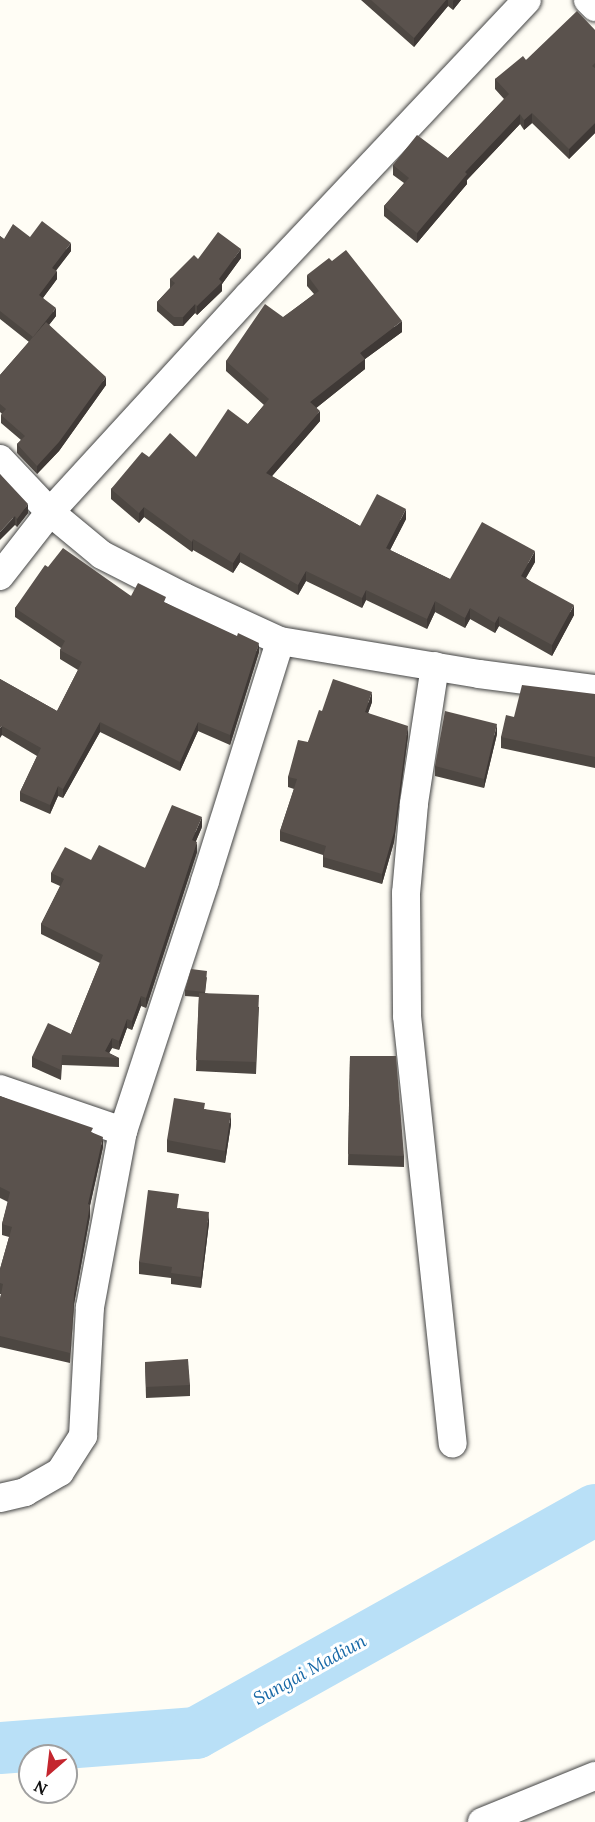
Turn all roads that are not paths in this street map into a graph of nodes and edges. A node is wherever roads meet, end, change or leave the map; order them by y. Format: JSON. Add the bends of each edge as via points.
{"nodes":[{"id":1,"x":527,"y":0,"type":"edge"},
{"id":2,"x":588,"y":0,"type":"edge"},
{"id":3,"x":595,"y":7,"type":"edge"},
{"id":4,"x":0,"y":459,"type":"edge"},
{"id":5,"x":50,"y":512,"type":"junction"},
{"id":6,"x":0,"y":576,"type":"edge"},
{"id":7,"x":280,"y":641,"type":"junction"},
{"id":8,"x":435,"y":666,"type":"junction"},
{"id":9,"x":595,"y":689,"type":"edge"},
{"id":10,"x":0,"y":1089,"type":"edge"},
{"id":11,"x":123,"y":1131,"type":"junction"},
{"id":12,"x":453,"y":1444,"type":"dead end"},
{"id":13,"x":0,"y":1498,"type":"edge"},
{"id":14,"x":595,"y":1776,"type":"edge"},
{"id":15,"x":482,"y":1822,"type":"edge"}],
"edges":[{"from":1,"to":5,"type":"street"},
{"from":2,"to":3,"type":"street"},
{"from":4,"to":5,"type":"street"},
{"from":5,"to":6,"type":"street"},
{"from":5,"to":7,"type":"street","via":[[102,555]]},
{"from":7,"to":8,"type":"street"},
{"from":7,"to":11,"type":"street"},
{"from":8,"to":9,"type":"street"},
{"from":8,"to":12,"type":"street","via":[[414,804],[406,893],[407,1016]]},
{"from":10,"to":11,"type":"street"},
{"from":11,"to":13,"type":"street","via":[[90,1307],[82,1436],[60,1472],[25,1492]]},
{"from":14,"to":15,"type":"street"}]}
